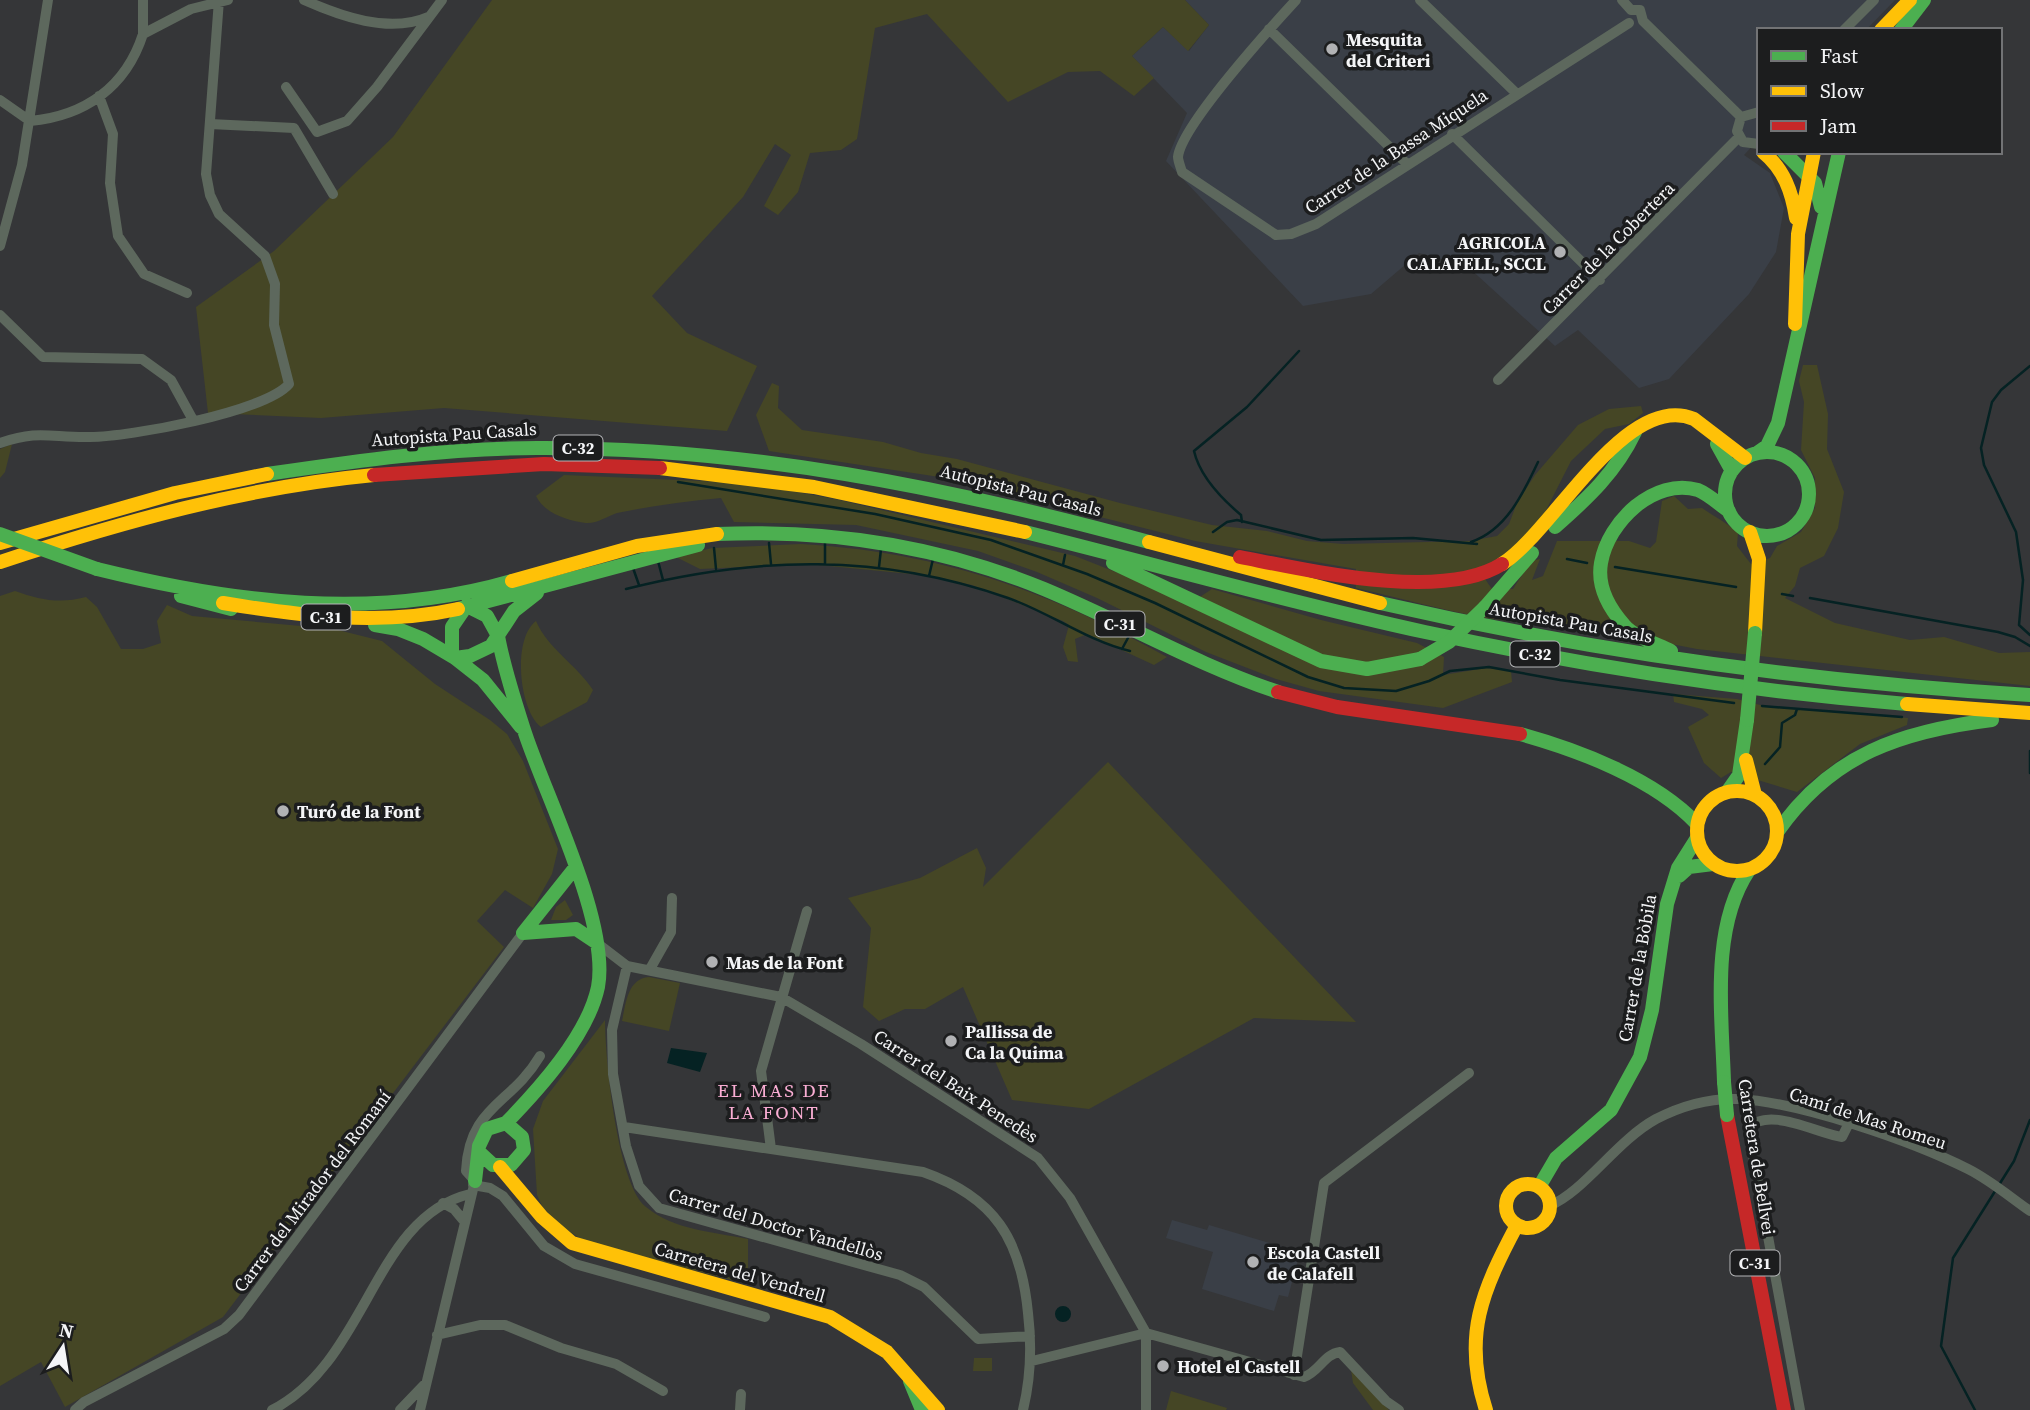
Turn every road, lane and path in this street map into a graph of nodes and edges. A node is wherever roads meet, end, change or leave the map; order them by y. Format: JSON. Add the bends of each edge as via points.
{"nodes":[{"id":1,"x":48,"y":0,"type":"edge"},
{"id":2,"x":143,"y":0,"type":"edge"},
{"id":3,"x":222,"y":0,"type":"edge"},
{"id":4,"x":304,"y":0,"type":"edge"},
{"id":5,"x":442,"y":0,"type":"edge"},
{"id":6,"x":1296,"y":0,"type":"edge"},
{"id":7,"x":1420,"y":0,"type":"edge"},
{"id":8,"x":1622,"y":0,"type":"edge"},
{"id":9,"x":1874,"y":0,"type":"edge"},
{"id":10,"x":1910,"y":0,"type":"edge"},
{"id":11,"x":1924,"y":0,"type":"edge"},
{"id":12,"x":1631,"y":10,"type":"junction"},
{"id":13,"x":431,"y":16,"type":"junction"},
{"id":14,"x":1643,"y":21,"type":"junction"},
{"id":15,"x":1629,"y":23,"type":"junction"},
{"id":16,"x":1846,"y":28,"type":"edge"},
{"id":17,"x":1883,"y":28,"type":"edge"},
{"id":18,"x":1903,"y":28,"type":"edge"},
{"id":19,"x":1269,"y":29,"type":"junction"},
{"id":20,"x":143,"y":34,"type":"junction"},
{"id":21,"x":286,"y":87,"type":"dead end"},
{"id":22,"x":1516,"y":93,"type":"junction"},
{"id":23,"x":99,"y":96,"type":"junction"},
{"id":24,"x":0,"y":100,"type":"edge"},
{"id":25,"x":1757,"y":113,"type":"edge"},
{"id":26,"x":1741,"y":117,"type":"junction"},
{"id":27,"x":30,"y":121,"type":"junction"},
{"id":28,"x":210,"y":124,"type":"junction"},
{"id":29,"x":1452,"y":134,"type":"junction"},
{"id":30,"x":1739,"y":137,"type":"junction"},
{"id":31,"x":1757,"y":147,"type":"edge"},
{"id":32,"x":1764,"y":154,"type":"edge"},
{"id":33,"x":1786,"y":154,"type":"edge"},
{"id":34,"x":1813,"y":154,"type":"edge"},
{"id":35,"x":1839,"y":154,"type":"edge"},
{"id":36,"x":1406,"y":163,"type":"junction"},
{"id":37,"x":1808,"y":175,"type":"junction"},
{"id":38,"x":333,"y":194,"type":"dead end"},
{"id":39,"x":1798,"y":234,"type":"junction"},
{"id":40,"x":0,"y":246,"type":"edge"},
{"id":41,"x":1815,"y":260,"type":"junction"},
{"id":42,"x":1600,"y":280,"type":"junction"},
{"id":43,"x":187,"y":293,"type":"dead end"},
{"id":44,"x":0,"y":315,"type":"edge"},
{"id":45,"x":1794,"y":347,"type":"junction"},
{"id":46,"x":1497,"y":380,"type":"dead end"},
{"id":47,"x":193,"y":420,"type":"junction"},
{"id":48,"x":1778,"y":423,"type":"junction"},
{"id":49,"x":0,"y":443,"type":"edge"},
{"id":50,"x":1751,"y":455,"type":"junction"},
{"id":51,"x":1793,"y":460,"type":"junction"},
{"id":52,"x":1732,"y":471,"type":"junction"},
{"id":53,"x":1729,"y":511,"type":"junction"},
{"id":54,"x":1750,"y":532,"type":"junction"},
{"id":55,"x":0,"y":534,"type":"edge"},
{"id":56,"x":1777,"y":535,"type":"junction"},
{"id":57,"x":788,"y":536,"type":"junction"},
{"id":58,"x":1055,"y":539,"type":"junction"},
{"id":59,"x":0,"y":541,"type":"edge"},
{"id":60,"x":1157,"y":544,"type":"junction"},
{"id":61,"x":0,"y":562,"type":"edge"},
{"id":62,"x":566,"y":565,"type":"junction"},
{"id":63,"x":97,"y":571,"type":"junction"},
{"id":64,"x":1760,"y":579,"type":"junction"},
{"id":65,"x":558,"y":582,"type":"junction"},
{"id":66,"x":186,"y":597,"type":"junction"},
{"id":67,"x":357,"y":604,"type":"junction"},
{"id":68,"x":466,"y":606,"type":"junction"},
{"id":69,"x":498,"y":636,"type":"junction"},
{"id":70,"x":454,"y":657,"type":"junction"},
{"id":71,"x":1704,"y":663,"type":"junction"},
{"id":72,"x":2030,"y":695,"type":"edge"},
{"id":73,"x":2027,"y":713,"type":"edge"},
{"id":74,"x":524,"y":731,"type":"junction"},
{"id":75,"x":1745,"y":752,"type":"junction"},
{"id":76,"x":1727,"y":792,"type":"junction"},
{"id":77,"x":1755,"y":795,"type":"junction"},
{"id":78,"x":1667,"y":797,"type":"junction"},
{"id":79,"x":1710,"y":801,"type":"junction"},
{"id":80,"x":1697,"y":831,"type":"junction"},
{"id":81,"x":1778,"y":831,"type":"junction"},
{"id":82,"x":1717,"y":866,"type":"junction"},
{"id":83,"x":574,"y":869,"type":"junction"},
{"id":84,"x":1749,"y":870,"type":"junction"},
{"id":85,"x":1672,"y":886,"type":"junction"},
{"id":86,"x":672,"y":898,"type":"dead end"},
{"id":87,"x":1731,"y":908,"type":"junction"},
{"id":88,"x":807,"y":911,"type":"dead end"},
{"id":89,"x":523,"y":933,"type":"junction"},
{"id":90,"x":597,"y":943,"type":"junction"},
{"id":91,"x":627,"y":966,"type":"junction"},
{"id":92,"x":650,"y":969,"type":"junction"},
{"id":93,"x":781,"y":997,"type":"junction"},
{"id":94,"x":540,"y":1056,"type":"dead end"},
{"id":95,"x":1469,"y":1073,"type":"dead end"},
{"id":96,"x":532,"y":1098,"type":"junction"},
{"id":97,"x":506,"y":1123,"type":"junction"},
{"id":98,"x":1848,"y":1125,"type":"junction"},
{"id":99,"x":624,"y":1128,"type":"junction"},
{"id":100,"x":520,"y":1132,"type":"junction"},
{"id":101,"x":771,"y":1149,"type":"junction"},
{"id":102,"x":480,"y":1153,"type":"junction"},
{"id":103,"x":517,"y":1161,"type":"junction"},
{"id":104,"x":497,"y":1166,"type":"junction"},
{"id":105,"x":473,"y":1187,"type":"junction"},
{"id":106,"x":1539,"y":1187,"type":"junction"},
{"id":107,"x":523,"y":1191,"type":"junction"},
{"id":108,"x":443,"y":1203,"type":"junction"},
{"id":109,"x":1549,"y":1206,"type":"junction"},
{"id":110,"x":2030,"y":1211,"type":"edge"},
{"id":111,"x":464,"y":1221,"type":"junction"},
{"id":112,"x":1517,"y":1224,"type":"junction"},
{"id":113,"x":765,"y":1317,"type":"dead end"},
{"id":114,"x":1146,"y":1333,"type":"junction"},
{"id":115,"x":437,"y":1335,"type":"junction"},
{"id":116,"x":1030,"y":1336,"type":"junction"},
{"id":117,"x":1032,"y":1361,"type":"junction"},
{"id":118,"x":905,"y":1370,"type":"junction"},
{"id":119,"x":1294,"y":1375,"type":"junction"},
{"id":120,"x":426,"y":1382,"type":"junction"},
{"id":121,"x":663,"y":1391,"type":"dead end"},
{"id":122,"x":741,"y":1395,"type":"dead end"},
{"id":123,"x":75,"y":1410,"type":"edge"},
{"id":124,"x":272,"y":1410,"type":"edge"},
{"id":125,"x":400,"y":1410,"type":"edge"},
{"id":126,"x":420,"y":1410,"type":"edge"},
{"id":127,"x":740,"y":1410,"type":"edge"},
{"id":128,"x":922,"y":1410,"type":"edge"},
{"id":129,"x":938,"y":1410,"type":"edge"},
{"id":130,"x":1023,"y":1410,"type":"edge"},
{"id":131,"x":1146,"y":1410,"type":"edge"},
{"id":132,"x":1399,"y":1410,"type":"edge"},
{"id":133,"x":1486,"y":1410,"type":"edge"},
{"id":134,"x":1784,"y":1410,"type":"edge"},
{"id":135,"x":1800,"y":1410,"type":"edge"}],
"edges":[{"from":1,"to":27,"type":"street"},
{"from":2,"to":20,"type":"street"},
{"from":3,"to":20,"type":"street","via":[[191,9]]},
{"from":3,"to":28,"type":"street"},
{"from":4,"to":13,"type":"street","via":[[356,19],[386,23],[417,22]]},
{"from":5,"to":13,"type":"street"},
{"from":6,"to":19,"type":"street","name":"Carrer de la Bassa Miquela"},
{"from":7,"to":22,"type":"street"},
{"from":8,"to":12,"type":"street"},
{"from":9,"to":16,"type":"street"},
{"from":10,"to":17,"type":"main road"},
{"from":11,"to":18,"type":"main road"},
{"from":12,"to":14,"type":"street","via":[[1640,10]]},
{"from":12,"to":15,"type":"street","via":[[1626,16]]},
{"from":13,"to":21,"type":"street","via":[[347,121],[317,132]]},
{"from":14,"to":15,"type":"street","via":[[1636,26]]},
{"from":14,"to":26,"type":"street"},
{"from":15,"to":22,"type":"street","name":"Carrer de la Bassa Miquela"},
{"from":19,"to":36,"type":"street"},
{"from":19,"to":36,"type":"street","name":"Carrer de la Bassa Miquela","via":[[1185,139],[1178,157],[1182,172],[1276,235],[1316,224]]},
{"from":20,"to":23,"type":"street","via":[[115,86]]},
{"from":22,"to":29,"type":"street","name":"Carrer de la Bassa Miquela"},
{"from":23,"to":27,"type":"street","via":[[78,110]]},
{"from":23,"to":43,"type":"street","via":[[113,134],[110,183],[118,236],[144,274]]},
{"from":24,"to":27,"type":"street"},
{"from":25,"to":26,"type":"street"},
{"from":26,"to":30,"type":"street"},
{"from":27,"to":40,"type":"street"},
{"from":28,"to":38,"type":"street","via":[[294,128]]},
{"from":28,"to":47,"type":"street","via":[[206,174],[210,195],[219,214],[265,256],[275,285],[274,325],[289,384],[243,410]]},
{"from":29,"to":36,"type":"street","name":"Carrer de la Bassa Miquela"},
{"from":29,"to":42,"type":"street"},
{"from":30,"to":31,"type":"street"},
{"from":30,"to":42,"type":"street","name":"Carrer de la Cobertera"},
{"from":32,"to":39,"type":"main road","via":[[1790,188]]},
{"from":33,"to":37,"type":"main road"},
{"from":34,"to":37,"type":"main road"},
{"from":35,"to":41,"type":"main road"},
{"from":37,"to":39,"type":"main road"},
{"from":37,"to":41,"type":"main road","via":[[1821,190]]},
{"from":39,"to":45,"type":"main road"},
{"from":41,"to":45,"type":"main road"},
{"from":42,"to":46,"type":"street","name":"Carrer de la Cobertera"},
{"from":44,"to":47,"type":"street","via":[[43,357],[142,359],[171,380]]},
{"from":45,"to":48,"type":"main road"},
{"from":47,"to":49,"type":"street","via":[[91,438],[42,433]]},
{"from":48,"to":50,"type":"main road","via":[[1767,446]]},
{"from":48,"to":51,"type":"main road","via":[[1783,445]]},
{"from":50,"to":51,"type":"main road","via":[[1776,453]]},
{"from":50,"to":52,"type":"main road"},
{"from":50,"to":60,"type":"main road","via":[[1697,420],[1673,413],[1648,417],[1623,437],[1511,561],[1464,579],[1342,574]]},
{"from":51,"to":56,"type":"main road","via":[[1810,489],[1806,511],[1795,526]]},
{"from":52,"to":53,"type":"main road","via":[[1725,496]]},
{"from":52,"to":58,"type":"main road","bridge":true,"via":[[1722,450],[1696,425],[1670,418],[1649,421],[1636,430],[1625,455],[1599,488],[1559,523],[1449,642],[1420,659],[1386,668],[1324,664],[1189,596]]},
{"from":53,"to":54,"type":"main road"},
{"from":53,"to":71,"type":"main road","via":[[1710,495],[1695,491],[1647,497],[1628,509],[1611,529],[1602,559],[1601,582],[1613,615],[1632,634]]},
{"from":54,"to":56,"type":"main road"},
{"from":54,"to":64,"type":"main road"},
{"from":55,"to":63,"type":"main road","number":"C-31","bridge":true},
{"from":56,"to":64,"type":"main road"},
{"from":57,"to":62,"type":"main road","number":"C-31","via":[[694,536],[624,548]]},
{"from":57,"to":65,"type":"main road","number":"C-31","via":[[680,548]]},
{"from":57,"to":78,"type":"main road","number":"C-31","via":[[871,541],[978,564],[1037,585],[1193,660],[1257,685],[1344,708],[1535,737]]},
{"from":58,"to":61,"type":"main road","name":"Autopista Pau Casals","number":"C-32","via":[[896,502],[724,473],[557,465],[388,474],[237,497],[160,513]]},
{"from":58,"to":73,"type":"main road","name":"Autopista Pau Casals","number":"C-32","via":[[1351,615],[1569,660],[1798,694]]},
{"from":59,"to":60,"type":"main road","name":"Autopista Pau Casals","number":"C-32","via":[[120,506],[253,476],[358,460],[550,448],[710,454],[849,472],[970,496]]},
{"from":59,"to":63,"type":"main road","number":"C-31","bridge":true},
{"from":60,"to":71,"type":"main road","name":"Autopista Pau Casals","number":"C-32","via":[[1446,619]]},
{"from":62,"to":67,"type":"main road","number":"C-31","via":[[445,598]]},
{"from":62,"to":68,"type":"main road","via":[[550,575],[473,599]]},
{"from":63,"to":66,"type":"main road","number":"C-31"},
{"from":63,"to":67,"type":"main road","number":"C-31","via":[[187,589]]},
{"from":64,"to":75,"type":"main road","bridge":true},
{"from":65,"to":68,"type":"main road","number":"C-31"},
{"from":65,"to":69,"type":"main road","via":[[528,597]]},
{"from":66,"to":68,"type":"main road","number":"C-31","via":[[344,617],[414,616]]},
{"from":66,"to":70,"type":"main road","via":[[222,608],[398,629]]},
{"from":67,"to":68,"type":"main road","via":[[406,610],[457,603]]},
{"from":68,"to":69,"type":"main road","via":[[482,610]]},
{"from":68,"to":70,"type":"main road","via":[[451,624]]},
{"from":69,"to":70,"type":"main road","via":[[485,651]]},
{"from":69,"to":74,"type":"main road"},
{"from":70,"to":74,"type":"main road","via":[[483,680]]},
{"from":71,"to":72,"type":"main road","name":"Autopista Pau Casals","number":"C-32","via":[[1923,689]]},
{"from":73,"to":81,"type":"main road","via":[[1940,725],[1881,744],[1811,789]]},
{"from":74,"to":83,"type":"main road"},
{"from":75,"to":76,"type":"main road","via":[[1739,775]]},
{"from":75,"to":77,"type":"main road"},
{"from":76,"to":77,"type":"main road"},
{"from":76,"to":79,"type":"main road"},
{"from":77,"to":81,"type":"main road","via":[[1769,806]]},
{"from":78,"to":79,"type":"main road","number":"C-31","via":[[1689,803]]},
{"from":78,"to":80,"type":"main road","number":"C-31","via":[[1686,809]]},
{"from":79,"to":80,"type":"main road"},
{"from":80,"to":82,"type":"main road","number":"C-31","via":[[1703,852]]},
{"from":80,"to":85,"type":"main road","name":"Carrer de la Bòbila"},
{"from":81,"to":84,"type":"main road","number":"C-31","via":[[1770,855]]},
{"from":82,"to":84,"type":"main road"},
{"from":82,"to":85,"type":"main road","via":[[1689,867]]},
{"from":82,"to":87,"type":"main road","name":"Carretera de Bellvei","via":[[1729,887]]},
{"from":83,"to":89,"type":"main road"},
{"from":83,"to":90,"type":"main road"},
{"from":84,"to":87,"type":"main road","name":"Carretera de Bellvei","number":"C-31","via":[[1738,884]]},
{"from":85,"to":106,"type":"main road","name":"Carrer de la Bòbila","via":[[1640,1057],[1611,1110],[1556,1158]]},
{"from":86,"to":92,"type":"street","via":[[671,932]]},
{"from":87,"to":134,"type":"main road","name":"Carretera de Bellvei","number":"C-31","bridge":true,"via":[[1724,995],[1727,1115]]},
{"from":88,"to":93,"type":"street"},
{"from":89,"to":90,"type":"main road","via":[[576,929]]},
{"from":89,"to":123,"type":"street","name":"Carrer del Mirador del Romaní","via":[[239,1315],[223,1329]]},
{"from":90,"to":91,"type":"street"},
{"from":90,"to":96,"type":"main road","via":[[598,989],[589,1011]]},
{"from":91,"to":92,"type":"street","name":"Carrer del Baix Penedès"},
{"from":91,"to":99,"type":"street","name":"Carrer del Doctor Vandellòs","via":[[610,1046]]},
{"from":92,"to":93,"type":"street","name":"Carrer del Baix Penedès"},
{"from":93,"to":101,"type":"street","via":[[760,1081]]},
{"from":93,"to":114,"type":"street","name":"Carrer del Baix Penedès","via":[[1038,1158],[1070,1198]]},
{"from":94,"to":105,"type":"street","via":[[474,1130],[466,1171]]},
{"from":95,"to":119,"type":"street","via":[[1324,1183]]},
{"from":96,"to":97,"type":"main road"},
{"from":96,"to":100,"type":"main road"},
{"from":97,"to":100,"type":"main road"},
{"from":97,"to":102,"type":"main road","via":[[486,1129],[478,1146]]},
{"from":98,"to":109,"type":"street","name":"Camí de Mas Romeu","via":[[1763,1102],[1717,1100],[1680,1108],[1638,1129],[1562,1201]]},
{"from":98,"to":110,"type":"street","name":"Camí de Mas Romeu","via":[[1926,1150],[1970,1170]]},
{"from":98,"to":135,"type":"street","via":[[1842,1137],[1769,1119],[1755,1121],[1748,1128]]},
{"from":99,"to":101,"type":"street"},
{"from":99,"to":116,"type":"street","name":"Carrer del Doctor Vandellòs","via":[[639,1186],[659,1208],[900,1275],[924,1287],[978,1339]]},
{"from":100,"to":103,"type":"main road","via":[[524,1150]]},
{"from":101,"to":116,"type":"street","via":[[923,1172],[968,1192],[1011,1240],[1025,1275]]},
{"from":102,"to":104,"type":"main road","via":[[484,1161]]},
{"from":102,"to":105,"type":"main road"},
{"from":103,"to":104,"type":"main road"},
{"from":103,"to":107,"type":"main road","name":"Carretera del Vendrell"},
{"from":104,"to":105,"type":"main road"},
{"from":104,"to":107,"type":"main road","name":"Carretera del Vendrell"},
{"from":105,"to":108,"type":"street"},
{"from":105,"to":111,"type":"street"},
{"from":105,"to":113,"type":"street","via":[[490,1188],[503,1196],[544,1246],[575,1264]]},
{"from":106,"to":109,"type":"main road"},
{"from":106,"to":112,"type":"main road","via":[[1522,1185],[1510,1194],[1507,1211]]},
{"from":107,"to":118,"type":"main road","name":"Carretera del Vendrell","via":[[545,1221],[572,1243],[830,1318],[862,1334]]},
{"from":108,"to":111,"type":"street"},
{"from":108,"to":124,"type":"street","via":[[416,1222],[402,1241],[335,1356],[310,1383]]},
{"from":109,"to":112,"type":"main road","via":[[1540,1224]]},
{"from":111,"to":115,"type":"street"},
{"from":112,"to":133,"type":"main road","via":[[1478,1307],[1474,1353]]},
{"from":114,"to":117,"type":"street"},
{"from":114,"to":119,"type":"street"},
{"from":114,"to":131,"type":"street","name":"Carrer del Baix Penedès"},
{"from":115,"to":120,"type":"street"},
{"from":115,"to":121,"type":"street","via":[[480,1325],[505,1325],[616,1364]]},
{"from":116,"to":117,"type":"street"},
{"from":117,"to":130,"type":"street"},
{"from":118,"to":128,"type":"main road"},
{"from":118,"to":129,"type":"main road","name":"Carretera del Vendrell"},
{"from":119,"to":132,"type":"street","via":[[1312,1374],[1329,1354],[1340,1352]]},
{"from":120,"to":125,"type":"street"},
{"from":120,"to":126,"type":"street"},
{"from":122,"to":127,"type":"street"}]}
